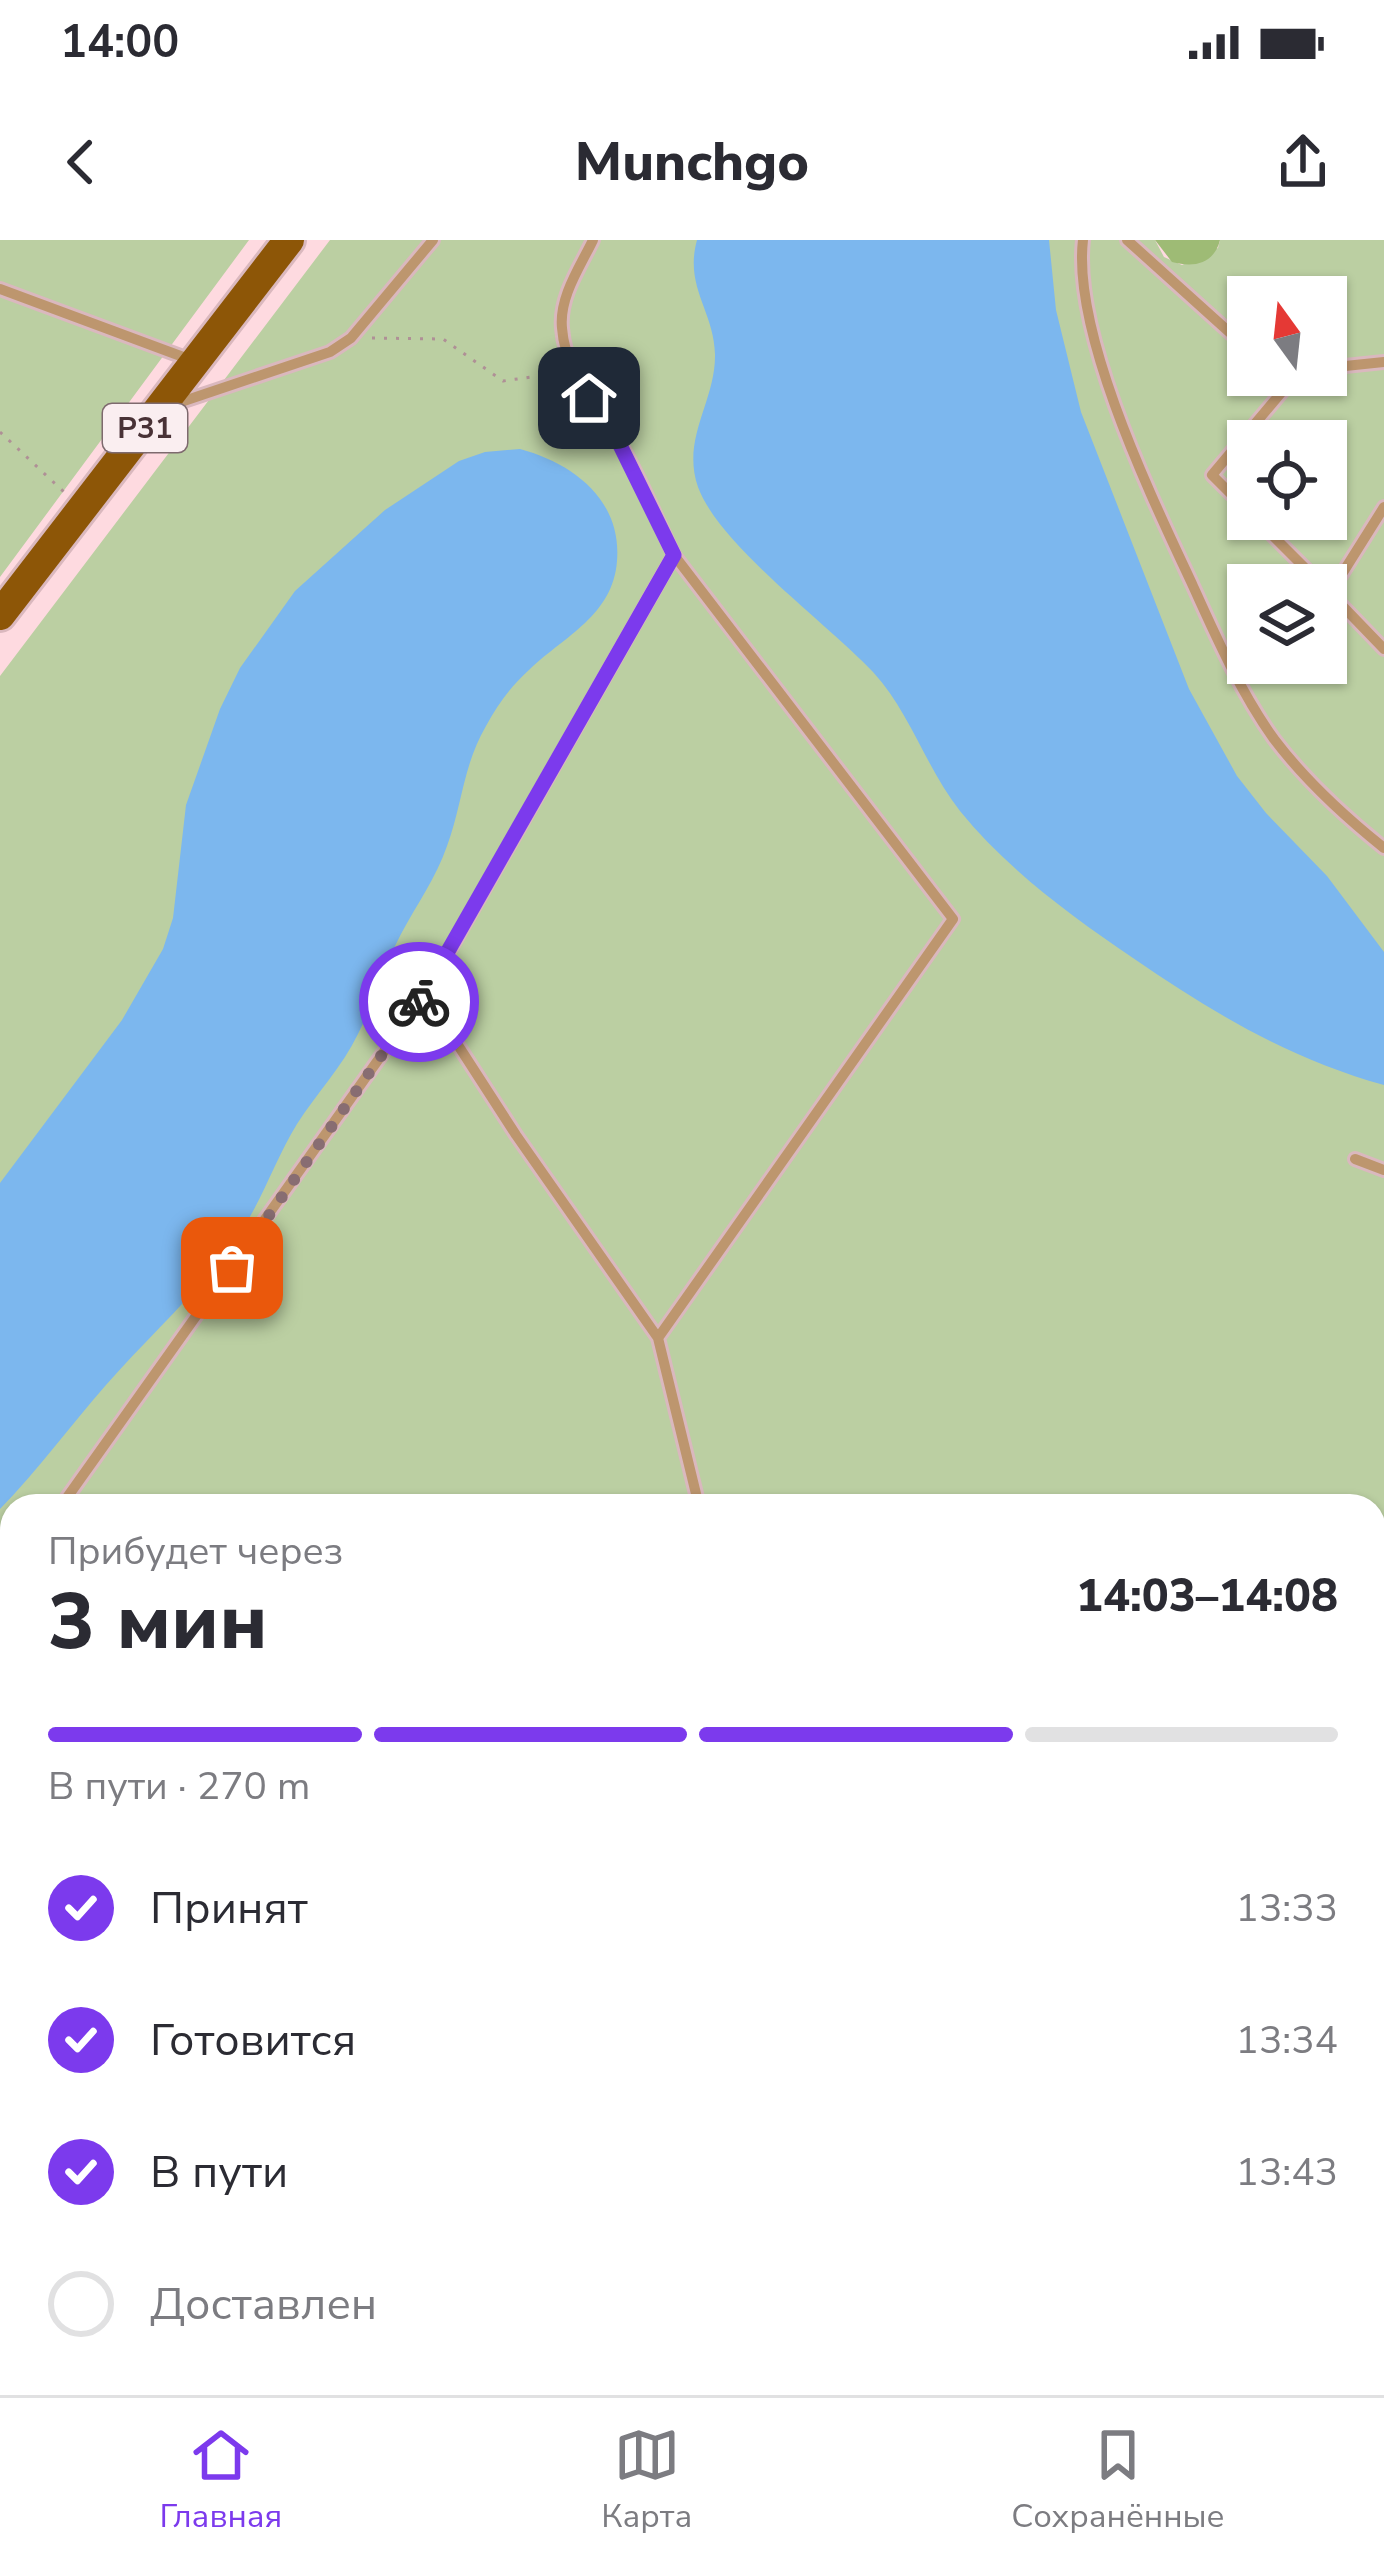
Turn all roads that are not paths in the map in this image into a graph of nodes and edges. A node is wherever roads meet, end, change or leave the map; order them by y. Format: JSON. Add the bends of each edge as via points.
{"nodes":[{"id":1,"x":289,"y":240,"type":"edge"},
{"id":2,"x":433,"y":240,"type":"edge"},
{"id":3,"x":593,"y":240,"type":"edge"},
{"id":4,"x":1083,"y":240,"type":"edge"},
{"id":5,"x":1127,"y":240,"type":"edge"},
{"id":6,"x":0,"y":290,"type":"edge"},
{"id":7,"x":1227,"y":330,"type":"edge"},
{"id":8,"x":196,"y":362,"type":"junction"},
{"id":9,"x":1384,"y":362,"type":"edge"},
{"id":10,"x":1347,"y":366,"type":"edge"},
{"id":11,"x":1278,"y":396,"type":"edge"},
{"id":12,"x":160,"y":409,"type":"junction"},
{"id":13,"x":1258,"y":420,"type":"edge"},
{"id":14,"x":1227,"y":457,"type":"edge"},
{"id":15,"x":1227,"y":490,"type":"edge"},
{"id":16,"x":1384,"y":507,"type":"edge"},
{"id":17,"x":1277,"y":540,"type":"edge"},
{"id":18,"x":674,"y":555,"type":"junction"},
{"id":19,"x":1301,"y":564,"type":"edge"},
{"id":20,"x":1344,"y":564,"type":"edge"},
{"id":21,"x":1347,"y":611,"type":"edge"},
{"id":22,"x":0,"y":615,"type":"edge"},
{"id":23,"x":1384,"y":650,"type":"edge"},
{"id":24,"x":1384,"y":848,"type":"edge"},
{"id":25,"x":424,"y":994,"type":"junction"},
{"id":26,"x":1355,"y":1159,"type":"dead end"},
{"id":27,"x":1384,"y":1170,"type":"edge"},
{"id":28,"x":658,"y":1338,"type":"junction"},
{"id":29,"x":70,"y":1494,"type":"edge"},
{"id":30,"x":696,"y":1494,"type":"edge"}],
"edges":[{"from":1,"to":8,"type":"main road","number":"Р31"},
{"from":2,"to":12,"type":"lane","via":[[330,352]]},
{"from":3,"to":18,"type":"lane","via":[[563,307],[572,371],[616,437]]},
{"from":4,"to":24,"type":"lane","via":[[1089,311],[1108,381],[1208,619],[1271,735]]},
{"from":5,"to":7,"type":"lane"},
{"from":6,"to":8,"type":"lane"},
{"from":8,"to":12,"type":"main road","number":"Р31"},
{"from":9,"to":10,"type":"lane"},
{"from":11,"to":13,"type":"lane"},
{"from":12,"to":22,"type":"main road","number":"Р31"},
{"from":14,"to":15,"type":"lane","via":[[1212,475]]},
{"from":16,"to":20,"type":"lane"},
{"from":17,"to":19,"type":"lane"},
{"from":18,"to":25,"type":"lane"},
{"from":18,"to":28,"type":"lane","via":[[953,919]]},
{"from":21,"to":23,"type":"lane"},
{"from":25,"to":28,"type":"lane"},
{"from":25,"to":29,"type":"lane"},
{"from":26,"to":27,"type":"lane"},
{"from":28,"to":30,"type":"lane"}]}
